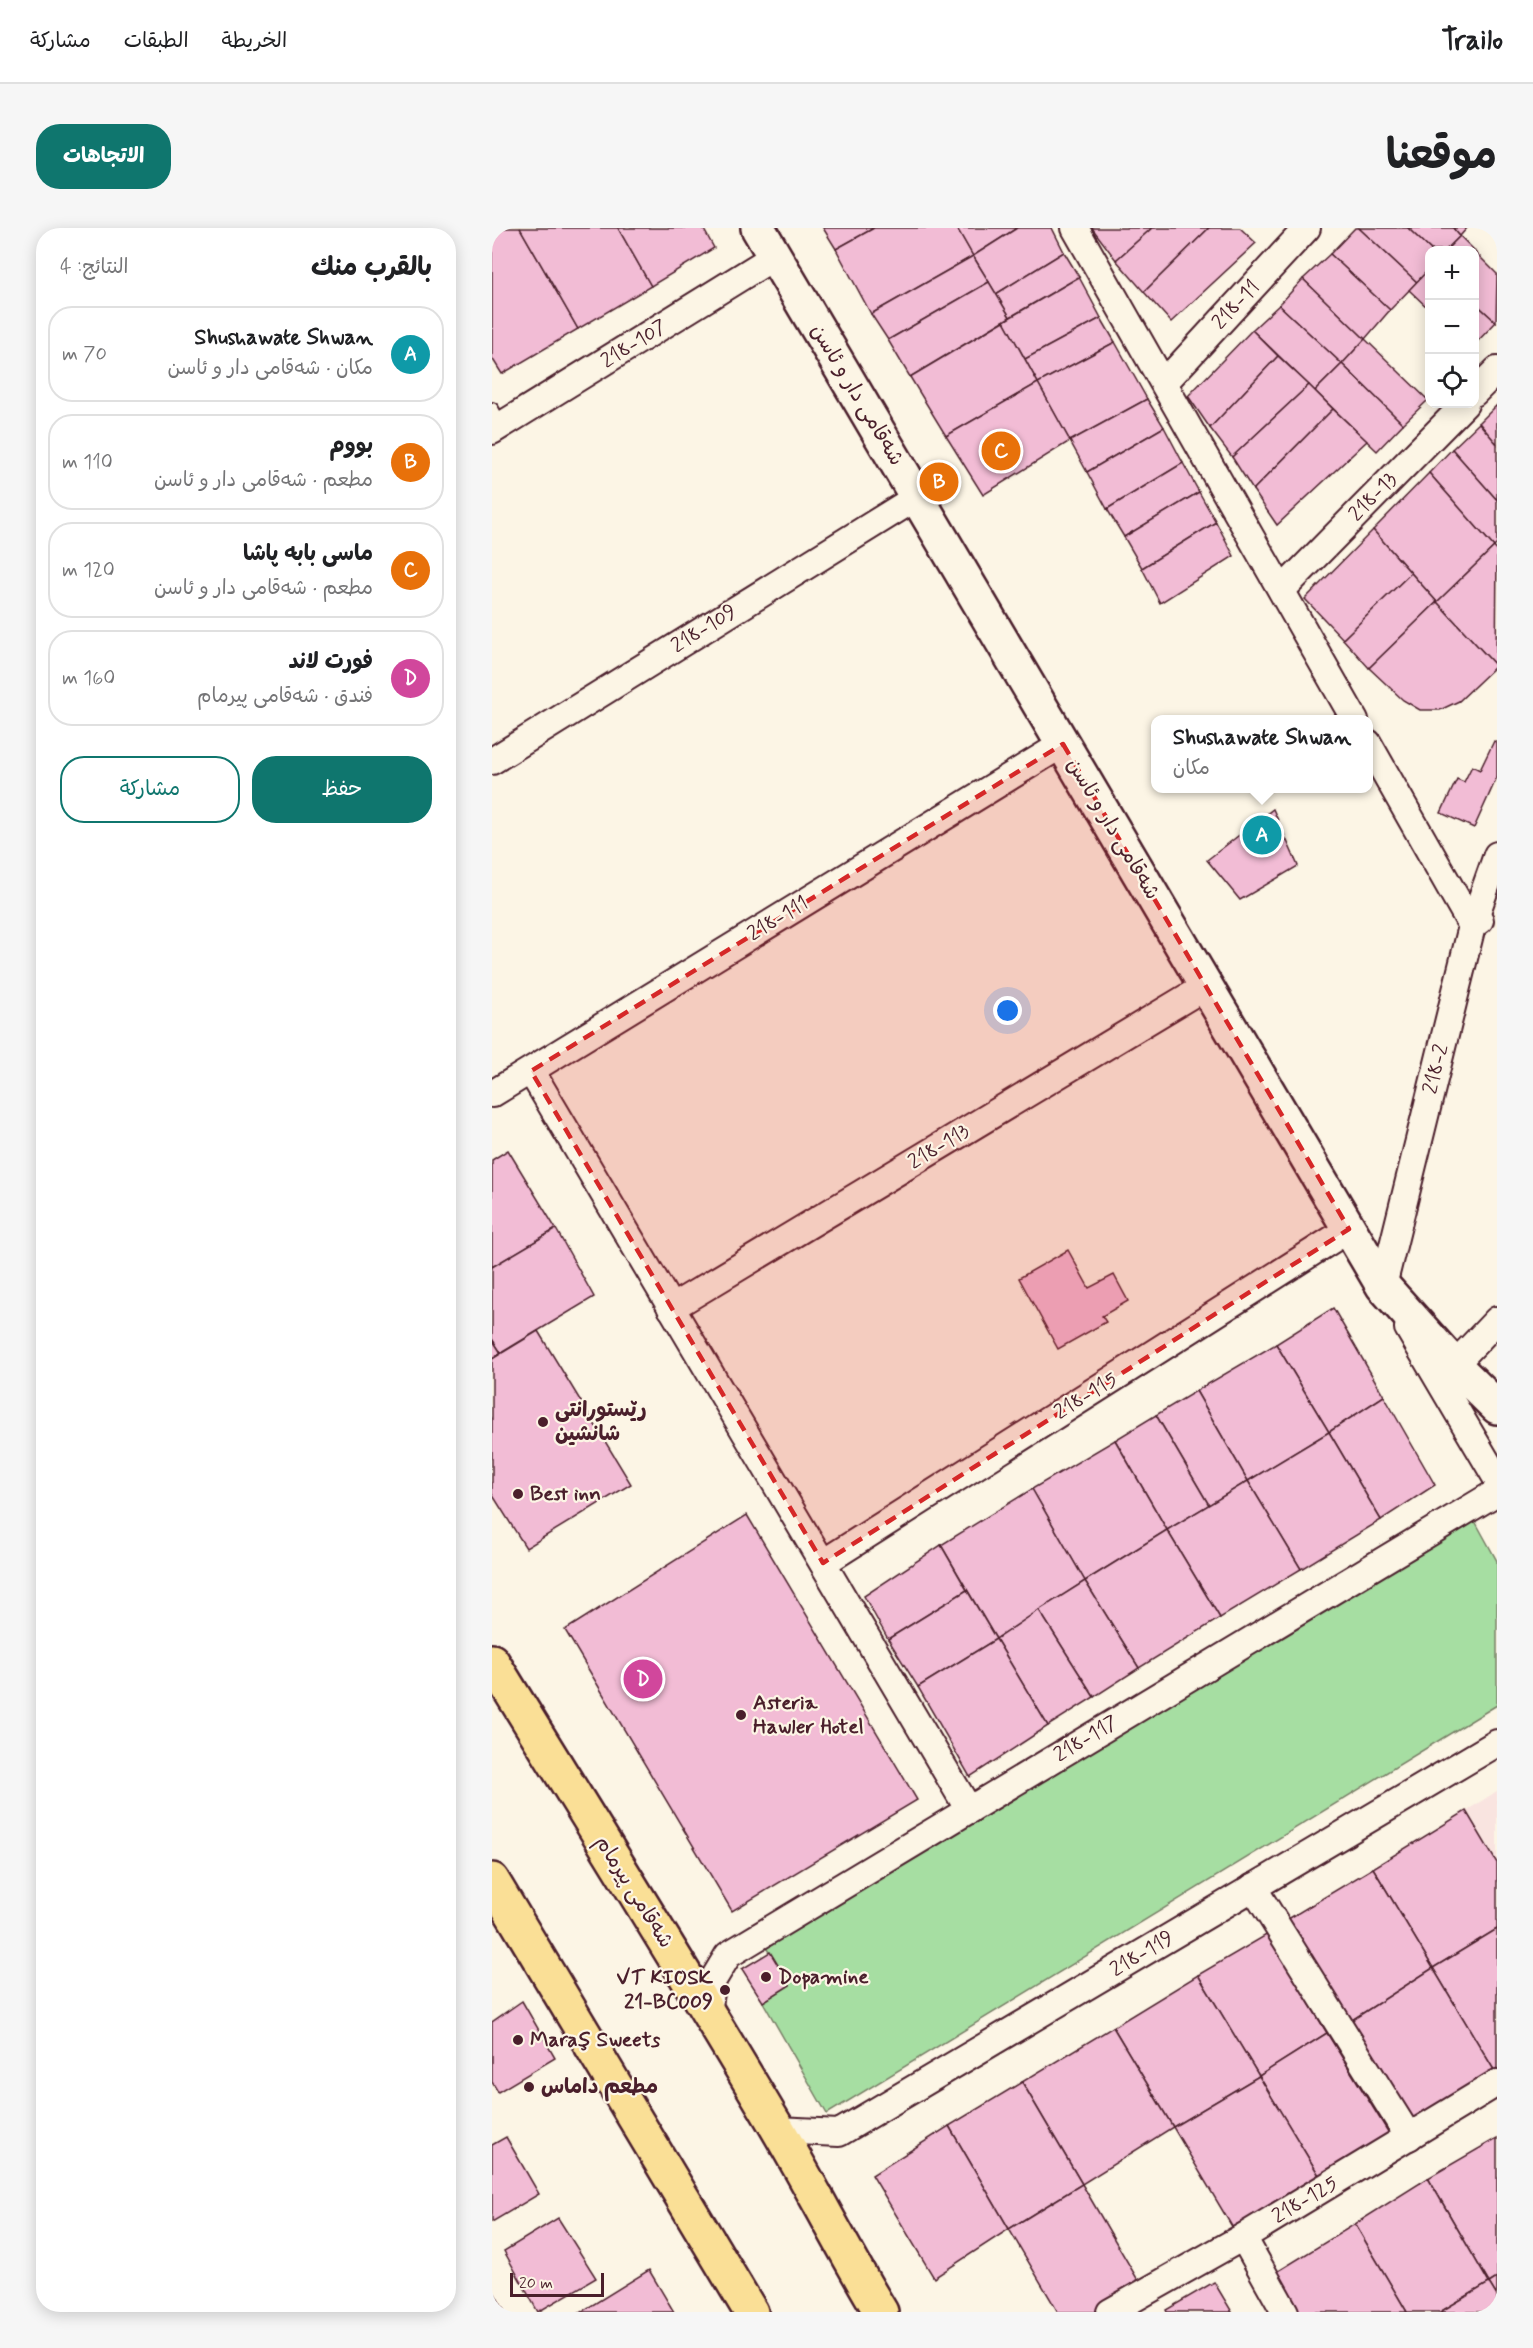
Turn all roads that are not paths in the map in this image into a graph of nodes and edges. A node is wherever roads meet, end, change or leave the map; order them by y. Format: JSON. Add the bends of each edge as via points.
{"nodes":[{"id":1,"x":758,"y":228,"type":"edge"},
{"id":2,"x":1075,"y":228,"type":"edge"},
{"id":3,"x":1307,"y":228,"type":"edge"},
{"id":4,"x":775,"y":256,"type":"junction"},
{"id":5,"x":1497,"y":370,"type":"edge"},
{"id":6,"x":1164,"y":383,"type":"junction"},
{"id":7,"x":1479,"y":388,"type":"edge"},
{"id":8,"x":1461,"y":408,"type":"edge"},
{"id":9,"x":495,"y":422,"type":"edge"},
{"id":10,"x":917,"y":497,"type":"junction"},
{"id":11,"x":1282,"y":590,"type":"junction"},
{"id":12,"x":1352,"y":715,"type":"edge"},
{"id":13,"x":1063,"y":744,"type":"junction"},
{"id":14,"x":1373,"y":752,"type":"edge"},
{"id":15,"x":492,"y":761,"type":"edge"},
{"id":16,"x":1497,"y":855,"type":"edge"},
{"id":17,"x":1497,"y":908,"type":"edge"},
{"id":18,"x":1472,"y":926,"type":"junction"},
{"id":19,"x":1206,"y":986,"type":"junction"},
{"id":20,"x":531,"y":1071,"type":"junction"},
{"id":21,"x":492,"y":1094,"type":"edge"},
{"id":22,"x":1349,"y":1229,"type":"junction"},
{"id":23,"x":1383,"y":1286,"type":"junction"},
{"id":24,"x":671,"y":1308,"type":"junction"},
{"id":25,"x":1497,"y":1320,"type":"edge"},
{"id":26,"x":1454,"y":1365,"type":"junction"},
{"id":27,"x":1497,"y":1407,"type":"edge"},
{"id":28,"x":1497,"y":1479,"type":"edge"},
{"id":29,"x":1497,"y":1492,"type":"edge"},
{"id":30,"x":823,"y":1563,"type":"junction"},
{"id":31,"x":492,"y":1661,"type":"edge"},
{"id":32,"x":1497,"y":1743,"type":"edge"},
{"id":33,"x":969,"y":1810,"type":"junction"},
{"id":34,"x":492,"y":1880,"type":"edge"},
{"id":35,"x":1253,"y":1887,"type":"junction"},
{"id":36,"x":708,"y":2012,"type":"junction"},
{"id":37,"x":1497,"y":2083,"type":"edge"},
{"id":38,"x":778,"y":2130,"type":"junction"},
{"id":39,"x":1409,"y":2137,"type":"junction"},
{"id":40,"x":1243,"y":2237,"type":"junction"},
{"id":41,"x":751,"y":2312,"type":"edge"},
{"id":42,"x":881,"y":2312,"type":"edge"},
{"id":43,"x":1110,"y":2312,"type":"edge"},
{"id":44,"x":1285,"y":2312,"type":"edge"}],
"edges":[{"from":1,"to":4,"type":"street","name":"شەقامی دار و ئاسن"},
{"from":2,"to":6,"type":"street"},
{"from":3,"to":6,"type":"street","name":"218-11"},
{"from":4,"to":9,"type":"street","name":"218-107"},
{"from":4,"to":10,"type":"street","name":"شەقامی دار و ئاسن"},
{"from":5,"to":7,"type":"street"},
{"from":6,"to":11,"type":"street"},
{"from":8,"to":11,"type":"street","name":"218-13"},
{"from":10,"to":13,"type":"street","name":"شەقامی دار و ئاسن"},
{"from":10,"to":15,"type":"street","name":"218-109"},
{"from":11,"to":12,"type":"street"},
{"from":13,"to":19,"type":"street","name":"شەقامی دار و ئاسن"},
{"from":13,"to":20,"type":"street","name":"218-111"},
{"from":14,"to":18,"type":"street"},
{"from":16,"to":18,"type":"street","name":"218-2"},
{"from":17,"to":18,"type":"street"},
{"from":18,"to":23,"type":"street","name":"218-2"},
{"from":19,"to":22,"type":"street","name":"شەقامی دار و ئاسن"},
{"from":19,"to":24,"type":"street","name":"218-113"},
{"from":20,"to":21,"type":"street","name":"218-111"},
{"from":20,"to":24,"type":"street"},
{"from":22,"to":23,"type":"street","name":"شەقامی دار و ئاسن"},
{"from":22,"to":30,"type":"street","name":"218-115"},
{"from":23,"to":26,"type":"street","name":"شەقامی دار و ئاسن"},
{"from":23,"to":28,"type":"street"},
{"from":24,"to":30,"type":"street"},
{"from":25,"to":26,"type":"street"},
{"from":26,"to":27,"type":"street","name":"شەقامی دار و ئاسن"},
{"from":29,"to":33,"type":"street","name":"218-117"},
{"from":30,"to":33,"type":"street"},
{"from":31,"to":36,"type":"highway","name":"شەقامی پیرمام"},
{"from":32,"to":35,"type":"street","name":"218-119"},
{"from":33,"to":36,"type":"street","name":"218-117","via":[[728,1955],[713,1980]]},
{"from":34,"to":41,"type":"highway"},
{"from":35,"to":38,"type":"street","name":"218-119","via":[[839,2133]]},
{"from":35,"to":39,"type":"street"},
{"from":36,"to":38,"type":"highway","name":"شەقامی پیرمام"},
{"from":37,"to":39,"type":"street","name":"218-125"},
{"from":38,"to":42,"type":"highway","name":"شەقامی پیرمام"},
{"from":39,"to":40,"type":"street","name":"218-125"},
{"from":40,"to":43,"type":"street","name":"218-125"},
{"from":40,"to":44,"type":"street"}]}
